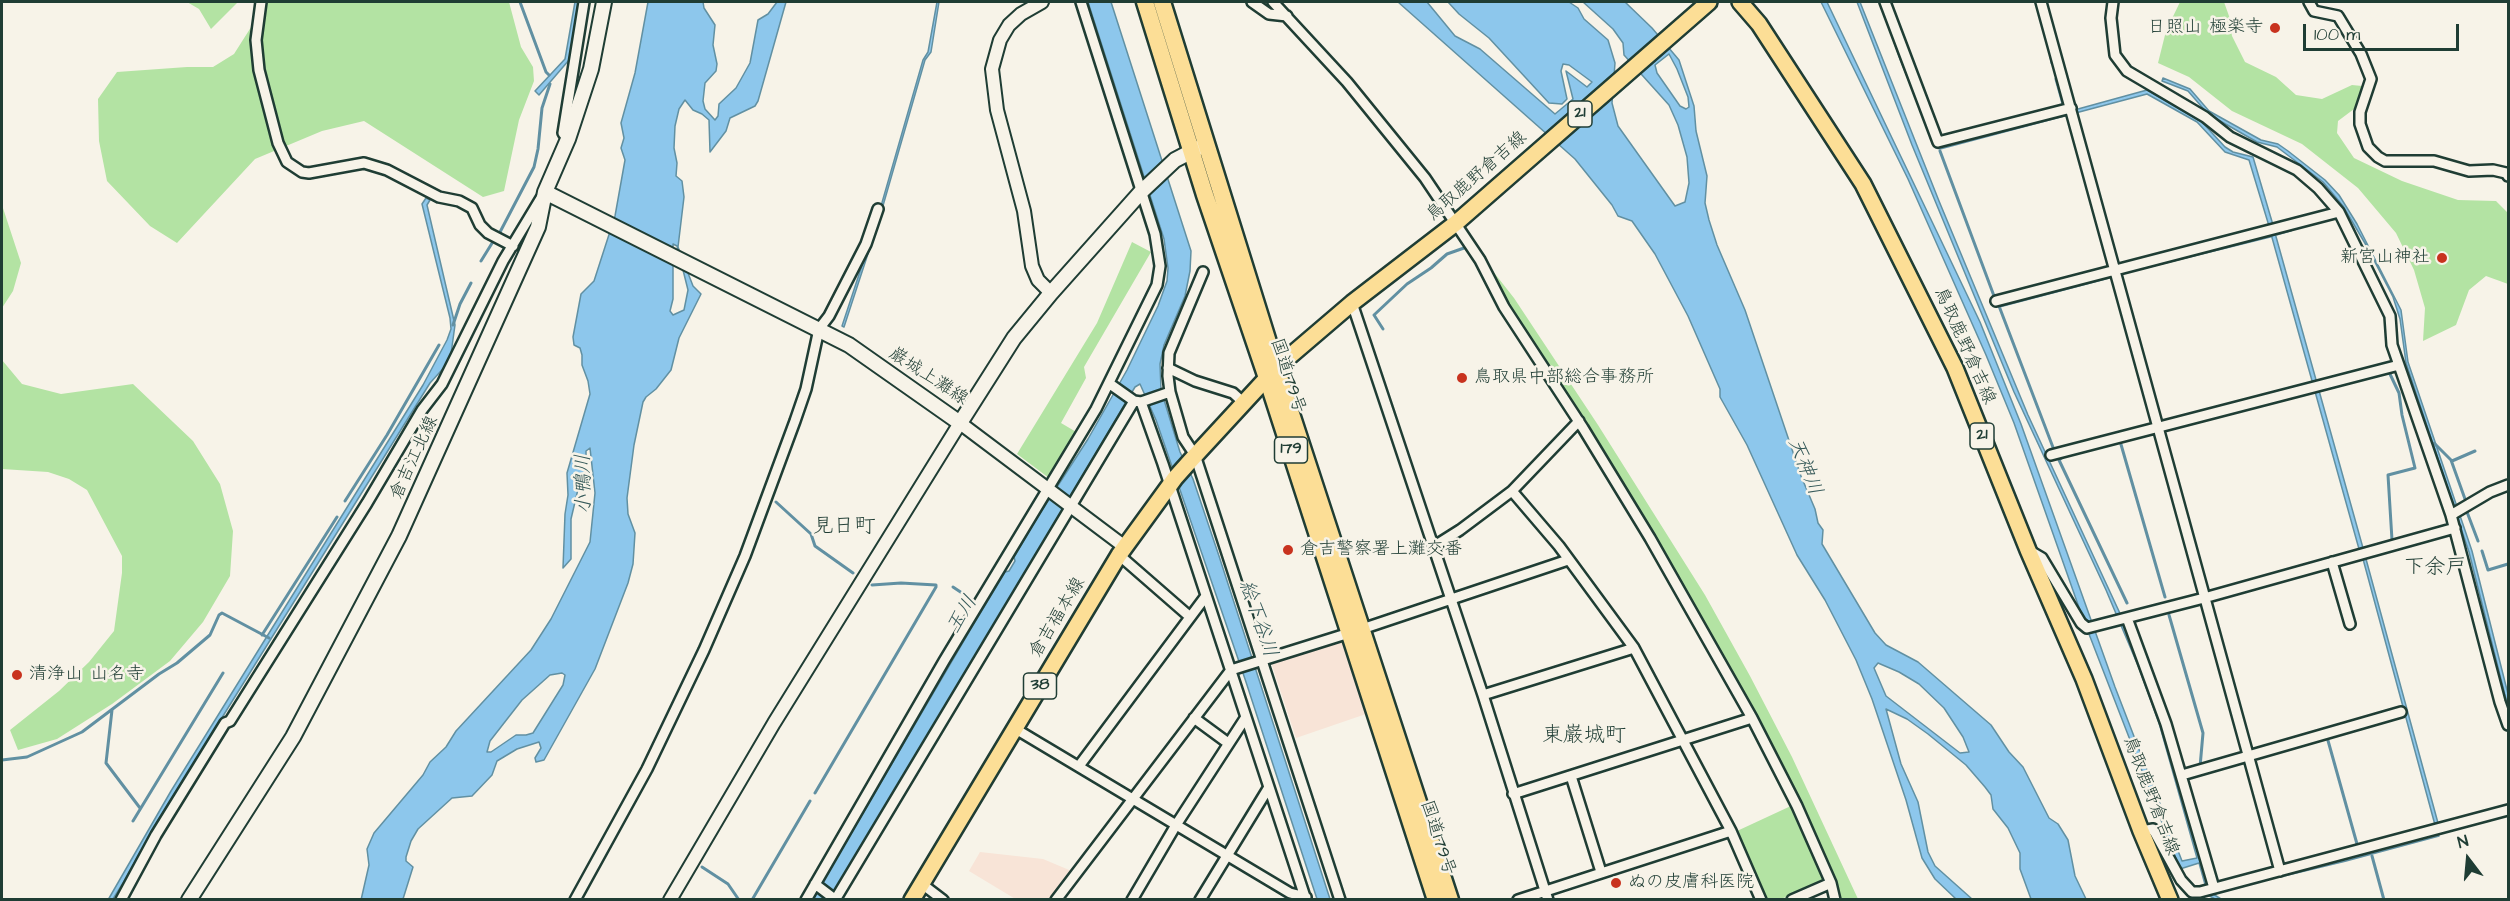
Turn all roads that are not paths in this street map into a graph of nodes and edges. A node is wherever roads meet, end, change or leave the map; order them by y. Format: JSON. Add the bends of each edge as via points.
{"nodes":[{"id":1,"x":261,"y":2,"type":"edge"},
{"id":2,"x":584,"y":2,"type":"edge"},
{"id":3,"x":604,"y":2,"type":"edge"},
{"id":4,"x":1042,"y":2,"type":"edge"},
{"id":5,"x":1081,"y":2,"type":"edge"},
{"id":6,"x":1145,"y":2,"type":"edge"},
{"id":7,"x":1162,"y":2,"type":"edge"},
{"id":8,"x":1252,"y":2,"type":"edge"},
{"id":9,"x":1273,"y":2,"type":"edge"},
{"id":10,"x":1740,"y":2,"type":"edge"},
{"id":11,"x":1885,"y":2,"type":"edge"},
{"id":12,"x":2041,"y":2,"type":"edge"},
{"id":13,"x":2113,"y":2,"type":"edge"},
{"id":14,"x":2309,"y":2,"type":"edge"},
{"id":15,"x":1704,"y":6,"type":"edge"},
{"id":16,"x":1287,"y":16,"type":"junction"},
{"id":17,"x":2071,"y":108,"type":"junction"},
{"id":18,"x":568,"y":139,"type":"junction"},
{"id":19,"x":1199,"y":147,"type":"junction"},
{"id":20,"x":2508,"y":176,"type":"edge"},
{"id":21,"x":1143,"y":190,"type":"junction"},
{"id":22,"x":545,"y":192,"type":"junction"},
{"id":23,"x":878,"y":209,"type":"dead end"},
{"id":24,"x":2339,"y":212,"type":"junction"},
{"id":25,"x":1459,"y":220,"type":"junction"},
{"id":26,"x":513,"y":246,"type":"junction"},
{"id":27,"x":2115,"y":270,"type":"junction"},
{"id":28,"x":1203,"y":272,"type":"dead end"},
{"id":29,"x":1051,"y":293,"type":"junction"},
{"id":30,"x":1995,"y":302,"type":"dead end"},
{"id":31,"x":1352,"y":303,"type":"junction"},
{"id":32,"x":815,"y":327,"type":"junction"},
{"id":33,"x":2399,"y":365,"type":"junction"},
{"id":34,"x":1168,"y":368,"type":"junction"},
{"id":35,"x":1272,"y":373,"type":"junction"},
{"id":36,"x":1110,"y":384,"type":"junction"},
{"id":37,"x":1170,"y":392,"type":"junction"},
{"id":38,"x":1137,"y":402,"type":"junction"},
{"id":39,"x":1244,"y":403,"type":"junction"},
{"id":40,"x":1579,"y":422,"type":"junction"},
{"id":41,"x":960,"y":423,"type":"junction"},
{"id":42,"x":2157,"y":427,"type":"junction"},
{"id":43,"x":2051,"y":455,"type":"dead end"},
{"id":44,"x":1193,"y":457,"type":"junction"},
{"id":45,"x":1172,"y":481,"type":"junction"},
{"id":46,"x":2508,"y":485,"type":"edge"},
{"id":47,"x":1050,"y":490,"type":"junction"},
{"id":48,"x":1512,"y":491,"type":"junction"},
{"id":49,"x":1070,"y":504,"type":"junction"},
{"id":50,"x":2451,"y":515,"type":"junction"},
{"id":51,"x":2455,"y":528,"type":"junction"},
{"id":52,"x":1432,"y":547,"type":"junction"},
{"id":53,"x":2028,"y":550,"type":"junction"},
{"id":54,"x":1122,"y":551,"type":"junction"},
{"id":55,"x":1568,"y":560,"type":"junction"},
{"id":56,"x":2332,"y":562,"type":"junction"},
{"id":57,"x":1206,"y":596,"type":"junction"},
{"id":58,"x":2204,"y":598,"type":"junction"},
{"id":59,"x":1450,"y":600,"type":"junction"},
{"id":60,"x":1189,"y":616,"type":"junction"},
{"id":61,"x":2127,"y":618,"type":"junction"},
{"id":62,"x":2350,"y":624,"type":"dead end"},
{"id":63,"x":1356,"y":631,"type":"junction"},
{"id":64,"x":1634,"y":648,"type":"junction"},
{"id":65,"x":1259,"y":660,"type":"junction"},
{"id":66,"x":1234,"y":669,"type":"junction"},
{"id":67,"x":1483,"y":696,"type":"junction"},
{"id":68,"x":2504,"y":701,"type":"edge"},
{"id":69,"x":2401,"y":712,"type":"dead end"},
{"id":70,"x":1246,"y":717,"type":"junction"},
{"id":71,"x":1194,"y":718,"type":"junction"},
{"id":72,"x":1752,"y":718,"type":"junction"},
{"id":73,"x":2508,"y":725,"type":"edge"},
{"id":74,"x":1014,"y":728,"type":"junction"},
{"id":75,"x":1683,"y":739,"type":"junction"},
{"id":76,"x":1228,"y":743,"type":"junction"},
{"id":77,"x":2248,"y":754,"type":"junction"},
{"id":78,"x":1079,"y":766,"type":"junction"},
{"id":79,"x":2182,"y":775,"type":"junction"},
{"id":80,"x":1571,"y":776,"type":"junction"},
{"id":81,"x":1269,"y":787,"type":"junction"},
{"id":82,"x":1513,"y":794,"type":"junction"},
{"id":83,"x":1133,"y":800,"type":"junction"},
{"id":84,"x":2508,"y":810,"type":"edge"},
{"id":85,"x":1176,"y":825,"type":"junction"},
{"id":86,"x":1731,"y":831,"type":"junction"},
{"id":87,"x":2141,"y":831,"type":"junction"},
{"id":88,"x":1227,"y":854,"type":"junction"},
{"id":89,"x":2280,"y":871,"type":"junction"},
{"id":90,"x":1601,"y":872,"type":"junction"},
{"id":91,"x":1831,"y":883,"type":"junction"},
{"id":92,"x":815,"y":884,"type":"junction"},
{"id":93,"x":922,"y":884,"type":"junction"},
{"id":94,"x":2214,"y":888,"type":"junction"},
{"id":95,"x":1546,"y":895,"type":"edge"},
{"id":96,"x":1288,"y":896,"type":"edge"},
{"id":97,"x":1306,"y":898,"type":"edge"},
{"id":98,"x":835,"y":899,"type":"edge"},
{"id":99,"x":121,"y":900,"type":"edge"},
{"id":100,"x":189,"y":900,"type":"edge"},
{"id":101,"x":575,"y":900,"type":"edge"},
{"id":102,"x":670,"y":900,"type":"edge"},
{"id":103,"x":806,"y":900,"type":"edge"},
{"id":104,"x":912,"y":900,"type":"edge"},
{"id":105,"x":943,"y":900,"type":"edge"},
{"id":106,"x":1056,"y":900,"type":"edge"},
{"id":107,"x":1132,"y":900,"type":"edge"},
{"id":108,"x":1200,"y":900,"type":"edge"},
{"id":109,"x":1340,"y":900,"type":"edge"},
{"id":110,"x":1436,"y":900,"type":"edge"},
{"id":111,"x":1450,"y":900,"type":"edge"},
{"id":112,"x":1518,"y":900,"type":"edge"},
{"id":113,"x":1761,"y":900,"type":"edge"},
{"id":114,"x":1792,"y":900,"type":"edge"},
{"id":115,"x":1835,"y":900,"type":"edge"},
{"id":116,"x":2170,"y":900,"type":"edge"}],
"edges":[{"from":1,"to":26,"type":"street","via":[[256,40],[259,70],[278,143],[287,162],[309,173],[364,162],[387,170],[439,197],[472,208],[488,233]]},
{"from":2,"to":18,"type":"street","via":[[563,133]]},
{"from":3,"to":18,"type":"main road","name":"倉吉江北線","via":[[591,69]]},
{"from":4,"to":29,"type":"street","via":[[1009,25],[992,69],[997,110],[1024,211],[1032,266],[1038,280]]},
{"from":5,"to":21,"type":"street"},
{"from":6,"to":19,"type":"highway","name":"国道179号","number":"179"},
{"from":7,"to":19,"type":"highway","name":"国道179号","number":"179"},
{"from":8,"to":16,"type":"street","via":[[1269,14]]},
{"from":9,"to":16,"type":"street"},
{"from":10,"to":53,"type":"main road","name":"鳥取鹿野倉吉線","number":"21","via":[[1759,24],[1863,184],[1955,368]]},
{"from":11,"to":17,"type":"street","via":[[1938,142]]},
{"from":12,"to":17,"type":"street"},
{"from":13,"to":24,"type":"street","via":[[2115,55],[2127,71],[2205,117],[2230,137],[2297,170]]},
{"from":14,"to":20,"type":"street","via":[[2314,11],[2337,16],[2361,54],[2371,79],[2360,124],[2368,147],[2378,157],[2434,161]]},
{"from":15,"to":25,"type":"main road","name":"鳥取鹿野倉吉線","number":"21"},
{"from":16,"to":25,"type":"street","via":[[1347,82]]},
{"from":17,"to":27,"type":"street"},
{"from":18,"to":22,"type":"main road","name":"倉吉江北線"},
{"from":19,"to":21,"type":"main road","name":"巌城上灘線","via":[[1175,160]]},
{"from":19,"to":35,"type":"highway","name":"国道179号","number":"179"},
{"from":21,"to":29,"type":"main road","name":"巌城上灘線"},
{"from":21,"to":36,"type":"street","via":[[1158,248],[1157,285]]},
{"from":22,"to":26,"type":"street"},
{"from":22,"to":32,"type":"main road","name":"巌城上灘線"},
{"from":22,"to":100,"type":"main road","name":"倉吉江北線","via":[[538,227],[399,537],[293,737]]},
{"from":23,"to":32,"type":"street","via":[[866,244],[829,316]]},
{"from":24,"to":27,"type":"street"},
{"from":24,"to":33,"type":"street","via":[[2390,316],[2392,345]]},
{"from":25,"to":31,"type":"main road","name":"鳥取鹿野倉吉線","number":"21"},
{"from":25,"to":40,"type":"street","via":[[1504,307]]},
{"from":26,"to":99,"type":"street","via":[[442,384],[422,410],[230,721],[225,723]]},
{"from":27,"to":30,"type":"street"},
{"from":27,"to":42,"type":"street"},
{"from":28,"to":34,"type":"street","via":[[1174,338]]},
{"from":29,"to":41,"type":"main road","name":"巌城上灘線","via":[[1014,338]]},
{"from":31,"to":35,"type":"main road","name":"鳥取鹿野倉吉線","number":"21"},
{"from":31,"to":52,"type":"street"},
{"from":32,"to":41,"type":"main road","name":"巌城上灘線","via":[[849,345]]},
{"from":32,"to":101,"type":"street","via":[[806,389],[745,556],[647,769]]},
{"from":33,"to":42,"type":"street"},
{"from":33,"to":50,"type":"street"},
{"from":34,"to":37,"type":"street"},
{"from":34,"to":39,"type":"street","via":[[1233,393]]},
{"from":35,"to":39,"type":"main road","name":"倉吉福本線","number":"38"},
{"from":35,"to":63,"type":"highway","name":"国道179号","number":"179"},
{"from":36,"to":38,"type":"street"},
{"from":36,"to":47,"type":"street"},
{"from":37,"to":38,"type":"street"},
{"from":37,"to":44,"type":"street"},
{"from":38,"to":45,"type":"street"},
{"from":38,"to":49,"type":"street"},
{"from":39,"to":44,"type":"main road","name":"倉吉福本線","number":"38"},
{"from":40,"to":48,"type":"street"},
{"from":40,"to":72,"type":"street"},
{"from":41,"to":47,"type":"street"},
{"from":41,"to":102,"type":"street","via":[[774,723]]},
{"from":42,"to":43,"type":"street"},
{"from":42,"to":58,"type":"street"},
{"from":44,"to":45,"type":"main road","name":"倉吉福本線","number":"38"},
{"from":44,"to":65,"type":"street"},
{"from":45,"to":54,"type":"main road","name":"倉吉福本線","number":"38"},
{"from":45,"to":57,"type":"street"},
{"from":46,"to":50,"type":"street"},
{"from":47,"to":49,"type":"street"},
{"from":47,"to":92,"type":"street"},
{"from":48,"to":52,"type":"street"},
{"from":48,"to":55,"type":"street"},
{"from":49,"to":54,"type":"street"},
{"from":49,"to":98,"type":"street"},
{"from":50,"to":51,"type":"street"},
{"from":51,"to":56,"type":"street"},
{"from":51,"to":68,"type":"street"},
{"from":52,"to":59,"type":"street"},
{"from":53,"to":61,"type":"street","via":[[2042,558],[2081,623],[2087,627]]},
{"from":53,"to":87,"type":"main road","name":"鳥取鹿野倉吉線","number":"21","via":[[2084,679]]},
{"from":54,"to":60,"type":"street"},
{"from":54,"to":74,"type":"main road","name":"倉吉福本線","number":"38"},
{"from":55,"to":59,"type":"street"},
{"from":55,"to":64,"type":"street"},
{"from":56,"to":58,"type":"street"},
{"from":56,"to":62,"type":"street"},
{"from":57,"to":60,"type":"street"},
{"from":57,"to":66,"type":"street"},
{"from":58,"to":61,"type":"street"},
{"from":58,"to":77,"type":"street"},
{"from":59,"to":63,"type":"street"},
{"from":59,"to":67,"type":"street"},
{"from":60,"to":78,"type":"street"},
{"from":61,"to":79,"type":"street"},
{"from":63,"to":65,"type":"street"},
{"from":63,"to":110,"type":"highway","name":"国道179号","number":"179"},
{"from":63,"to":111,"type":"highway","name":"国道179号","number":"179"},
{"from":64,"to":67,"type":"street"},
{"from":64,"to":75,"type":"street"},
{"from":65,"to":66,"type":"street"},
{"from":65,"to":109,"type":"street"},
{"from":66,"to":70,"type":"street"},
{"from":66,"to":71,"type":"street"},
{"from":67,"to":82,"type":"street"},
{"from":68,"to":73,"type":"street"},
{"from":69,"to":77,"type":"street"},
{"from":70,"to":76,"type":"street"},
{"from":70,"to":81,"type":"street"},
{"from":71,"to":76,"type":"street"},
{"from":71,"to":83,"type":"street"},
{"from":72,"to":75,"type":"street"},
{"from":72,"to":91,"type":"street"},
{"from":74,"to":78,"type":"street"},
{"from":74,"to":93,"type":"main road","name":"倉吉福本線","number":"38"},
{"from":75,"to":80,"type":"street"},
{"from":75,"to":86,"type":"street"},
{"from":76,"to":85,"type":"street"},
{"from":77,"to":79,"type":"street"},
{"from":77,"to":89,"type":"street"},
{"from":78,"to":83,"type":"street"},
{"from":79,"to":94,"type":"street"},
{"from":80,"to":82,"type":"street"},
{"from":80,"to":90,"type":"street"},
{"from":81,"to":88,"type":"street"},
{"from":81,"to":97,"type":"street"},
{"from":82,"to":95,"type":"street"},
{"from":83,"to":85,"type":"street"},
{"from":83,"to":106,"type":"street"},
{"from":84,"to":89,"type":"street"},
{"from":85,"to":88,"type":"street"},
{"from":85,"to":107,"type":"street"},
{"from":86,"to":90,"type":"street"},
{"from":86,"to":113,"type":"street"},
{"from":87,"to":94,"type":"street","via":[[2153,829],[2181,880],[2192,892]]},
{"from":87,"to":116,"type":"main road","name":"鳥取鹿野倉吉線","number":"21"},
{"from":88,"to":96,"type":"street"},
{"from":88,"to":108,"type":"street"},
{"from":89,"to":94,"type":"street"},
{"from":90,"to":95,"type":"street"},
{"from":91,"to":114,"type":"street"},
{"from":91,"to":115,"type":"street"},
{"from":92,"to":98,"type":"street"},
{"from":92,"to":103,"type":"street"},
{"from":93,"to":104,"type":"main road","name":"倉吉福本線","number":"38"},
{"from":93,"to":105,"type":"street"},
{"from":95,"to":112,"type":"street"},
{"from":96,"to":97,"type":"street"}]}
